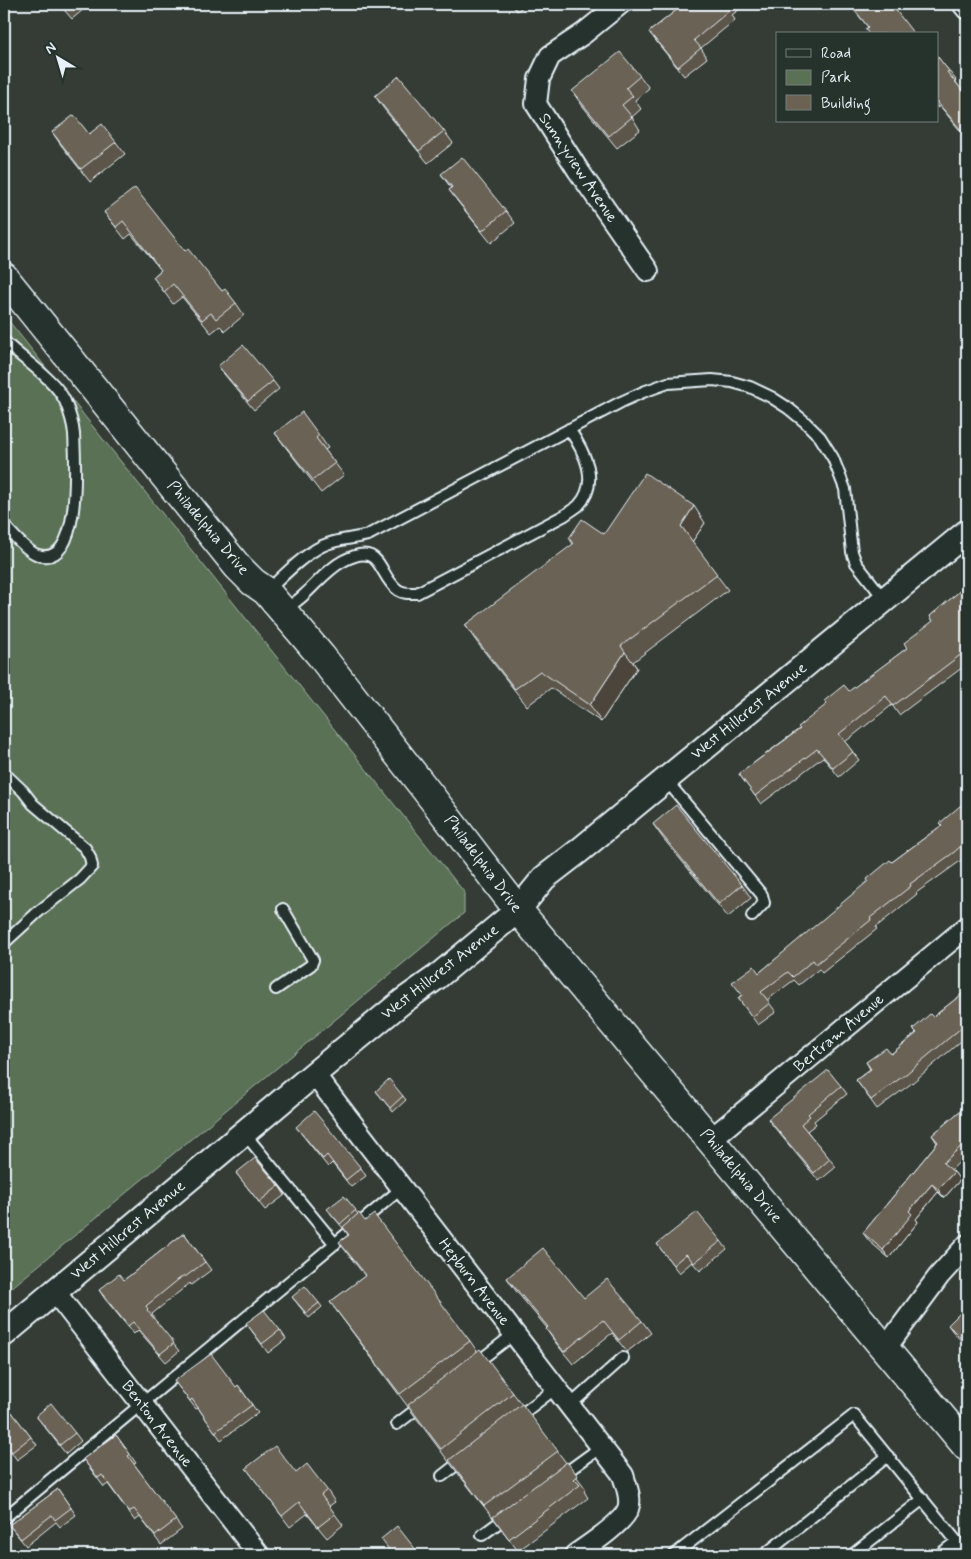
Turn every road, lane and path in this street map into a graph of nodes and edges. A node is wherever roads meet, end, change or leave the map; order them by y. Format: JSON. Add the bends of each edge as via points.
{"nodes":[{"id":1,"x":963,"y":4,"type":"edge"},
{"id":2,"x":610,"y":7,"type":"edge"},
{"id":3,"x":967,"y":9,"type":"edge"},
{"id":4,"x":648,"y":271,"type":"dead end"},
{"id":5,"x":4,"y":277,"type":"edge"},
{"id":6,"x":5,"y":342,"type":"dead end"},
{"id":7,"x":570,"y":429,"type":"junction"},
{"id":8,"x":4,"y":525,"type":"edge"},
{"id":9,"x":967,"y":532,"type":"edge"},
{"id":10,"x":352,"y":539,"type":"junction"},
{"id":11,"x":357,"y":556,"type":"junction"},
{"id":12,"x":266,"y":591,"type":"junction"},
{"id":13,"x":885,"y":600,"type":"junction"},
{"id":14,"x":284,"y":612,"type":"junction"},
{"id":15,"x":4,"y":773,"type":"edge"},
{"id":16,"x":666,"y":780,"type":"junction"},
{"id":17,"x":284,"y":909,"type":"dead end"},
{"id":18,"x":518,"y":910,"type":"junction"},
{"id":19,"x":752,"y":916,"type":"dead end"},
{"id":20,"x":967,"y":927,"type":"edge"},
{"id":21,"x":4,"y":943,"type":"edge"},
{"id":22,"x":276,"y":989,"type":"dead end"},
{"id":23,"x":314,"y":1074,"type":"junction"},
{"id":24,"x":244,"y":1133,"type":"junction"},
{"id":25,"x":711,"y":1139,"type":"junction"},
{"id":26,"x":402,"y":1188,"type":"junction"},
{"id":27,"x":334,"y":1244,"type":"junction"},
{"id":28,"x":967,"y":1245,"type":"edge"},
{"id":29,"x":55,"y":1292,"type":"junction"},
{"id":30,"x":4,"y":1334,"type":"edge"},
{"id":31,"x":514,"y":1334,"type":"junction"},
{"id":32,"x":885,"y":1349,"type":"junction"},
{"id":33,"x":623,"y":1358,"type":"dead end"},
{"id":34,"x":467,"y":1370,"type":"edge"},
{"id":35,"x":556,"y":1388,"type":"junction"},
{"id":36,"x":428,"y":1400,"type":"edge"},
{"id":37,"x":142,"y":1404,"type":"junction"},
{"id":38,"x":569,"y":1406,"type":"junction"},
{"id":39,"x":510,"y":1423,"type":"edge"},
{"id":40,"x":397,"y":1424,"type":"dead end"},
{"id":41,"x":601,"y":1446,"type":"junction"},
{"id":42,"x":967,"y":1447,"type":"edge"},
{"id":43,"x":472,"y":1453,"type":"edge"},
{"id":44,"x":888,"y":1456,"type":"junction"},
{"id":45,"x":442,"y":1476,"type":"dead end"},
{"id":46,"x":553,"y":1482,"type":"edge"},
{"id":47,"x":923,"y":1499,"type":"junction"},
{"id":48,"x":514,"y":1512,"type":"edge"},
{"id":49,"x":4,"y":1518,"type":"edge"},
{"id":50,"x":482,"y":1535,"type":"dead end"},
{"id":51,"x":957,"y":1541,"type":"junction"},
{"id":52,"x":967,"y":1554,"type":"edge"},
{"id":53,"x":259,"y":1555,"type":"edge"},
{"id":54,"x":575,"y":1555,"type":"edge"},
{"id":55,"x":674,"y":1555,"type":"edge"},
{"id":56,"x":764,"y":1555,"type":"edge"},
{"id":57,"x":852,"y":1555,"type":"edge"},
{"id":58,"x":939,"y":1555,"type":"edge"}],
"edges":[{"from":1,"to":3,"type":"street"},
{"from":2,"to":4,"type":"street","name":"Sunnyview Avenue","via":[[583,34],[550,56],[539,79],[536,104]]},
{"from":5,"to":12,"type":"main road","name":"Philadelphia Drive","via":[[238,566]]},
{"from":6,"to":8,"type":"lane","via":[[41,372],[64,398],[74,433],[74,500],[67,538],[56,553],[38,555]]},
{"from":7,"to":10,"type":"lane","via":[[368,535]]},
{"from":7,"to":11,"type":"lane","via":[[582,449],[590,475],[586,492],[578,505],[565,515],[417,593],[407,594],[398,590],[378,560],[371,556]]},
{"from":7,"to":13,"type":"lane","via":[[643,392],[668,384],[712,380],[732,382],[771,397],[804,421],[820,437],[833,458],[845,489],[856,563]]},
{"from":9,"to":13,"type":"street","name":"West Hillcrest Avenue"},
{"from":10,"to":11,"type":"lane"},
{"from":10,"to":12,"type":"lane","via":[[322,546]]},
{"from":11,"to":14,"type":"lane","via":[[342,561]]},
{"from":12,"to":14,"type":"main road","name":"Philadelphia Drive"},
{"from":13,"to":16,"type":"street","name":"West Hillcrest Avenue"},
{"from":14,"to":18,"type":"main road","name":"Philadelphia Drive"},
{"from":15,"to":21,"type":"lane","via":[[85,848],[92,866]]},
{"from":16,"to":18,"type":"street","name":"West Hillcrest Avenue","via":[[544,878]]},
{"from":16,"to":19,"type":"lane","via":[[762,895],[764,903]]},
{"from":17,"to":22,"type":"lane","via":[[313,960],[311,965]]},
{"from":18,"to":23,"type":"street","name":"West Hillcrest Avenue"},
{"from":18,"to":25,"type":"main road","name":"Philadelphia Drive"},
{"from":20,"to":25,"type":"street","name":"Bertram Avenue"},
{"from":23,"to":24,"type":"street","name":"West Hillcrest Avenue"},
{"from":23,"to":26,"type":"street","name":"Hepburn Avenue"},
{"from":24,"to":27,"type":"lane"},
{"from":24,"to":29,"type":"street","name":"West Hillcrest Avenue"},
{"from":25,"to":32,"type":"main road","name":"Philadelphia Drive"},
{"from":26,"to":27,"type":"lane"},
{"from":26,"to":31,"type":"street","name":"Hepburn Avenue"},
{"from":27,"to":37,"type":"lane"},
{"from":28,"to":32,"type":"street"},
{"from":29,"to":30,"type":"street","name":"West Hillcrest Avenue"},
{"from":29,"to":37,"type":"street","name":"Benton Avenue"},
{"from":31,"to":34,"type":"lane"},
{"from":31,"to":35,"type":"street","name":"Hepburn Avenue"},
{"from":32,"to":42,"type":"main road","name":"Philadelphia Drive"},
{"from":33,"to":38,"type":"lane"},
{"from":35,"to":38,"type":"street","name":"Hepburn Avenue"},
{"from":35,"to":39,"type":"lane"},
{"from":36,"to":40,"type":"lane"},
{"from":37,"to":49,"type":"lane"},
{"from":37,"to":53,"type":"street","name":"Benton Avenue"},
{"from":38,"to":41,"type":"street","name":"Hepburn Avenue"},
{"from":41,"to":46,"type":"lane"},
{"from":41,"to":54,"type":"street","name":"Hepburn Avenue","via":[[623,1475],[629,1494],[628,1509],[618,1522]]},
{"from":43,"to":45,"type":"lane"},
{"from":44,"to":47,"type":"lane"},
{"from":44,"to":55,"type":"lane","via":[[854,1415]]},
{"from":44,"to":56,"type":"lane"},
{"from":47,"to":51,"type":"lane"},
{"from":47,"to":57,"type":"lane"},
{"from":48,"to":50,"type":"lane"},
{"from":51,"to":52,"type":"lane"},
{"from":51,"to":58,"type":"lane"}]}
